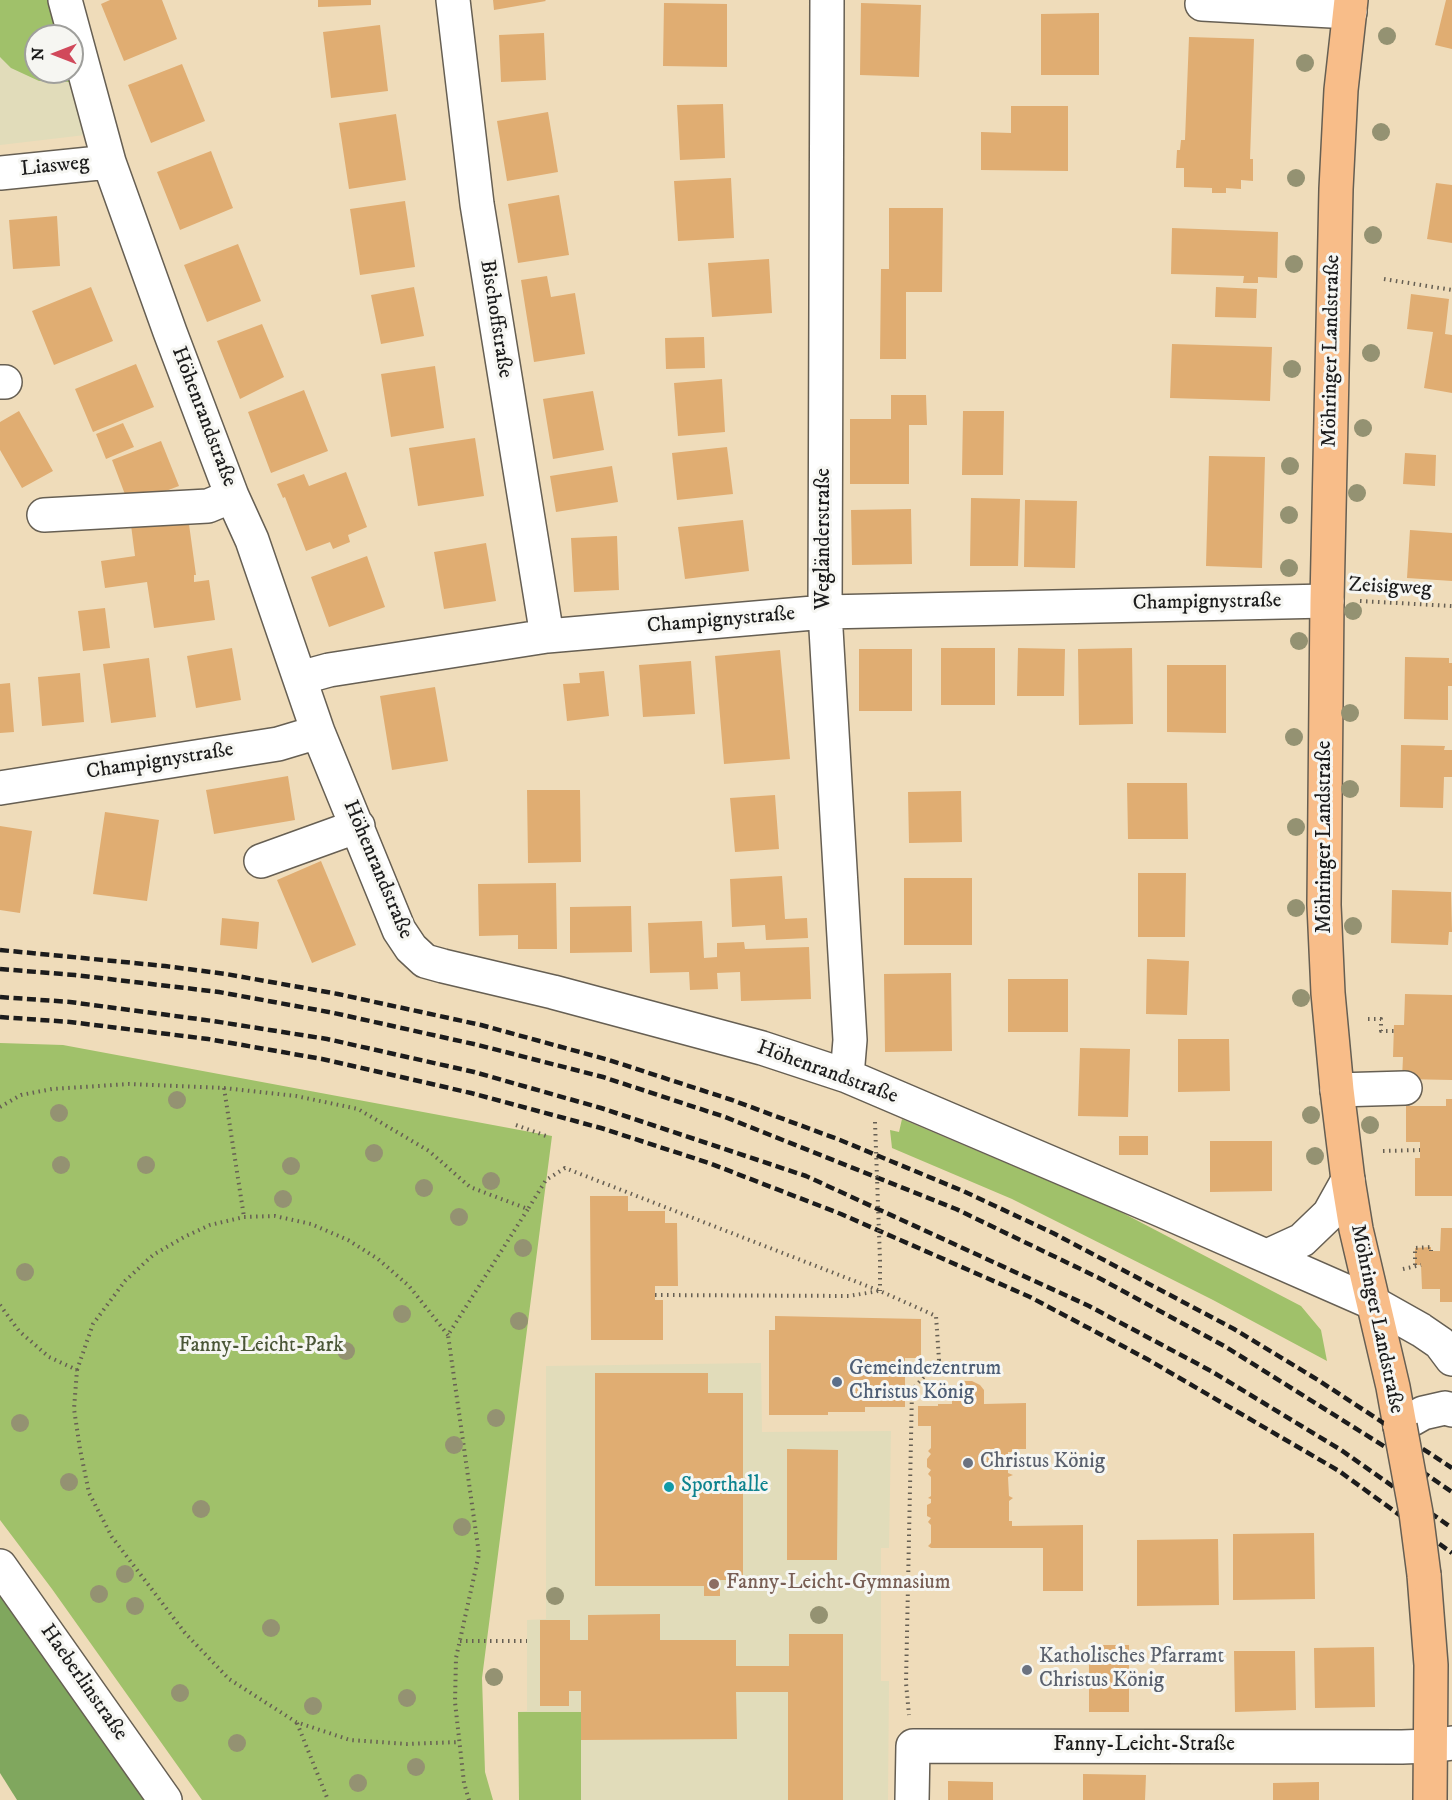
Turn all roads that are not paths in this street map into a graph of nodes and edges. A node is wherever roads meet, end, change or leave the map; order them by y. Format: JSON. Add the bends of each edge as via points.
{"nodes":[{"id":1,"x":64,"y":0,"type":"edge"},
{"id":2,"x":453,"y":0,"type":"edge"},
{"id":3,"x":827,"y":0,"type":"edge"},
{"id":4,"x":1202,"y":4,"type":"dead end"},
{"id":5,"x":1350,"y":6,"type":"edge"},
{"id":6,"x":109,"y":162,"type":"junction"},
{"id":7,"x":0,"y":172,"type":"edge"},
{"id":8,"x":232,"y":496,"type":"junction"},
{"id":9,"x":44,"y":515,"type":"dead end"},
{"id":10,"x":1327,"y":601,"type":"junction"},
{"id":11,"x":825,"y":612,"type":"junction"},
{"id":12,"x":547,"y":636,"type":"junction"},
{"id":13,"x":300,"y":678,"type":"junction"},
{"id":14,"x":318,"y":732,"type":"junction"},
{"id":15,"x":0,"y":788,"type":"edge"},
{"id":16,"x":358,"y":826,"type":"junction"},
{"id":17,"x":261,"y":861,"type":"dead end"},
{"id":18,"x":847,"y":1077,"type":"junction"},
{"id":19,"x":1405,"y":1088,"type":"dead end"},
{"id":20,"x":1337,"y":1090,"type":"junction"},
{"id":21,"x":1348,"y":1180,"type":"junction"},
{"id":22,"x":1267,"y":1256,"type":"junction"},
{"id":23,"x":1373,"y":1302,"type":"junction"},
{"id":24,"x":1452,"y":1359,"type":"edge"},
{"id":25,"x":1448,"y":1409,"type":"edge"},
{"id":26,"x":1400,"y":1426,"type":"junction"},
{"id":27,"x":0,"y":1566,"type":"edge"},
{"id":28,"x":1442,"y":1666,"type":"edge"},
{"id":29,"x":1441,"y":1744,"type":"edge"},
{"id":30,"x":165,"y":1800,"type":"edge"},
{"id":31,"x":912,"y":1800,"type":"edge"},
{"id":32,"x":1430,"y":1800,"type":"edge"}],
"edges":[{"from":1,"to":6,"type":"street","name":"Höhenrandstraße"},
{"from":2,"to":12,"type":"street","name":"Bischoffstraße","via":[[477,204]]},
{"from":3,"to":11,"type":"street","name":"Wegländerstraße"},
{"from":4,"to":5,"type":"street"},
{"from":5,"to":10,"type":"main road","name":"Möhringer Landstraße","via":[[1336,189]]},
{"from":6,"to":7,"type":"street","name":"Liasweg"},
{"from":6,"to":8,"type":"street","name":"Höhenrandstraße"},
{"from":8,"to":9,"type":"street","via":[[208,506]]},
{"from":8,"to":13,"type":"street","name":"Höhenrandstraße","via":[[252,540]]},
{"from":10,"to":11,"type":"street","name":"Champignystraße"},
{"from":10,"to":20,"type":"main road","name":"Möhringer Landstraße","via":[[1324,905]]},
{"from":11,"to":12,"type":"street","name":"Champignystraße"},
{"from":11,"to":18,"type":"street","name":"Wegländerstraße","via":[[850,1040]]},
{"from":12,"to":13,"type":"street","name":"Champignystraße","via":[[329,670]]},
{"from":13,"to":14,"type":"street","name":"Höhenrandstraße"},
{"from":14,"to":15,"type":"street","name":"Champignystraße","via":[[278,744]]},
{"from":14,"to":16,"type":"street","name":"Höhenrandstraße"},
{"from":16,"to":17,"type":"street"},
{"from":16,"to":18,"type":"street","name":"Höhenrandstraße","via":[[399,930],[425,960],[762,1048]]},
{"from":18,"to":22,"type":"street","name":"Höhenrandstraße"},
{"from":19,"to":20,"type":"street"},
{"from":20,"to":21,"type":"main road","name":"Möhringer Landstraße"},
{"from":21,"to":22,"type":"street","via":[[1329,1214],[1309,1233]]},
{"from":21,"to":23,"type":"main road","name":"Möhringer Landstraße"},
{"from":22,"to":23,"type":"street","name":"Höhenrandstraße"},
{"from":23,"to":24,"type":"street","name":"Höhenrandstraße","via":[[1421,1330]]},
{"from":23,"to":26,"type":"main road","name":"Möhringer Landstraße"},
{"from":25,"to":26,"type":"street","via":[[1423,1413]]},
{"from":26,"to":28,"type":"main road","name":"Möhringer Landstraße","bridge":true},
{"from":27,"to":30,"type":"street","name":"Haeberlinstraße"},
{"from":28,"to":29,"type":"main road","name":"Möhringer Landstraße"},
{"from":29,"to":31,"type":"street","name":"Fanny-Leicht-Straße","via":[[913,1746]]},
{"from":29,"to":32,"type":"main road","name":"Möhringer Landstraße"}]}
